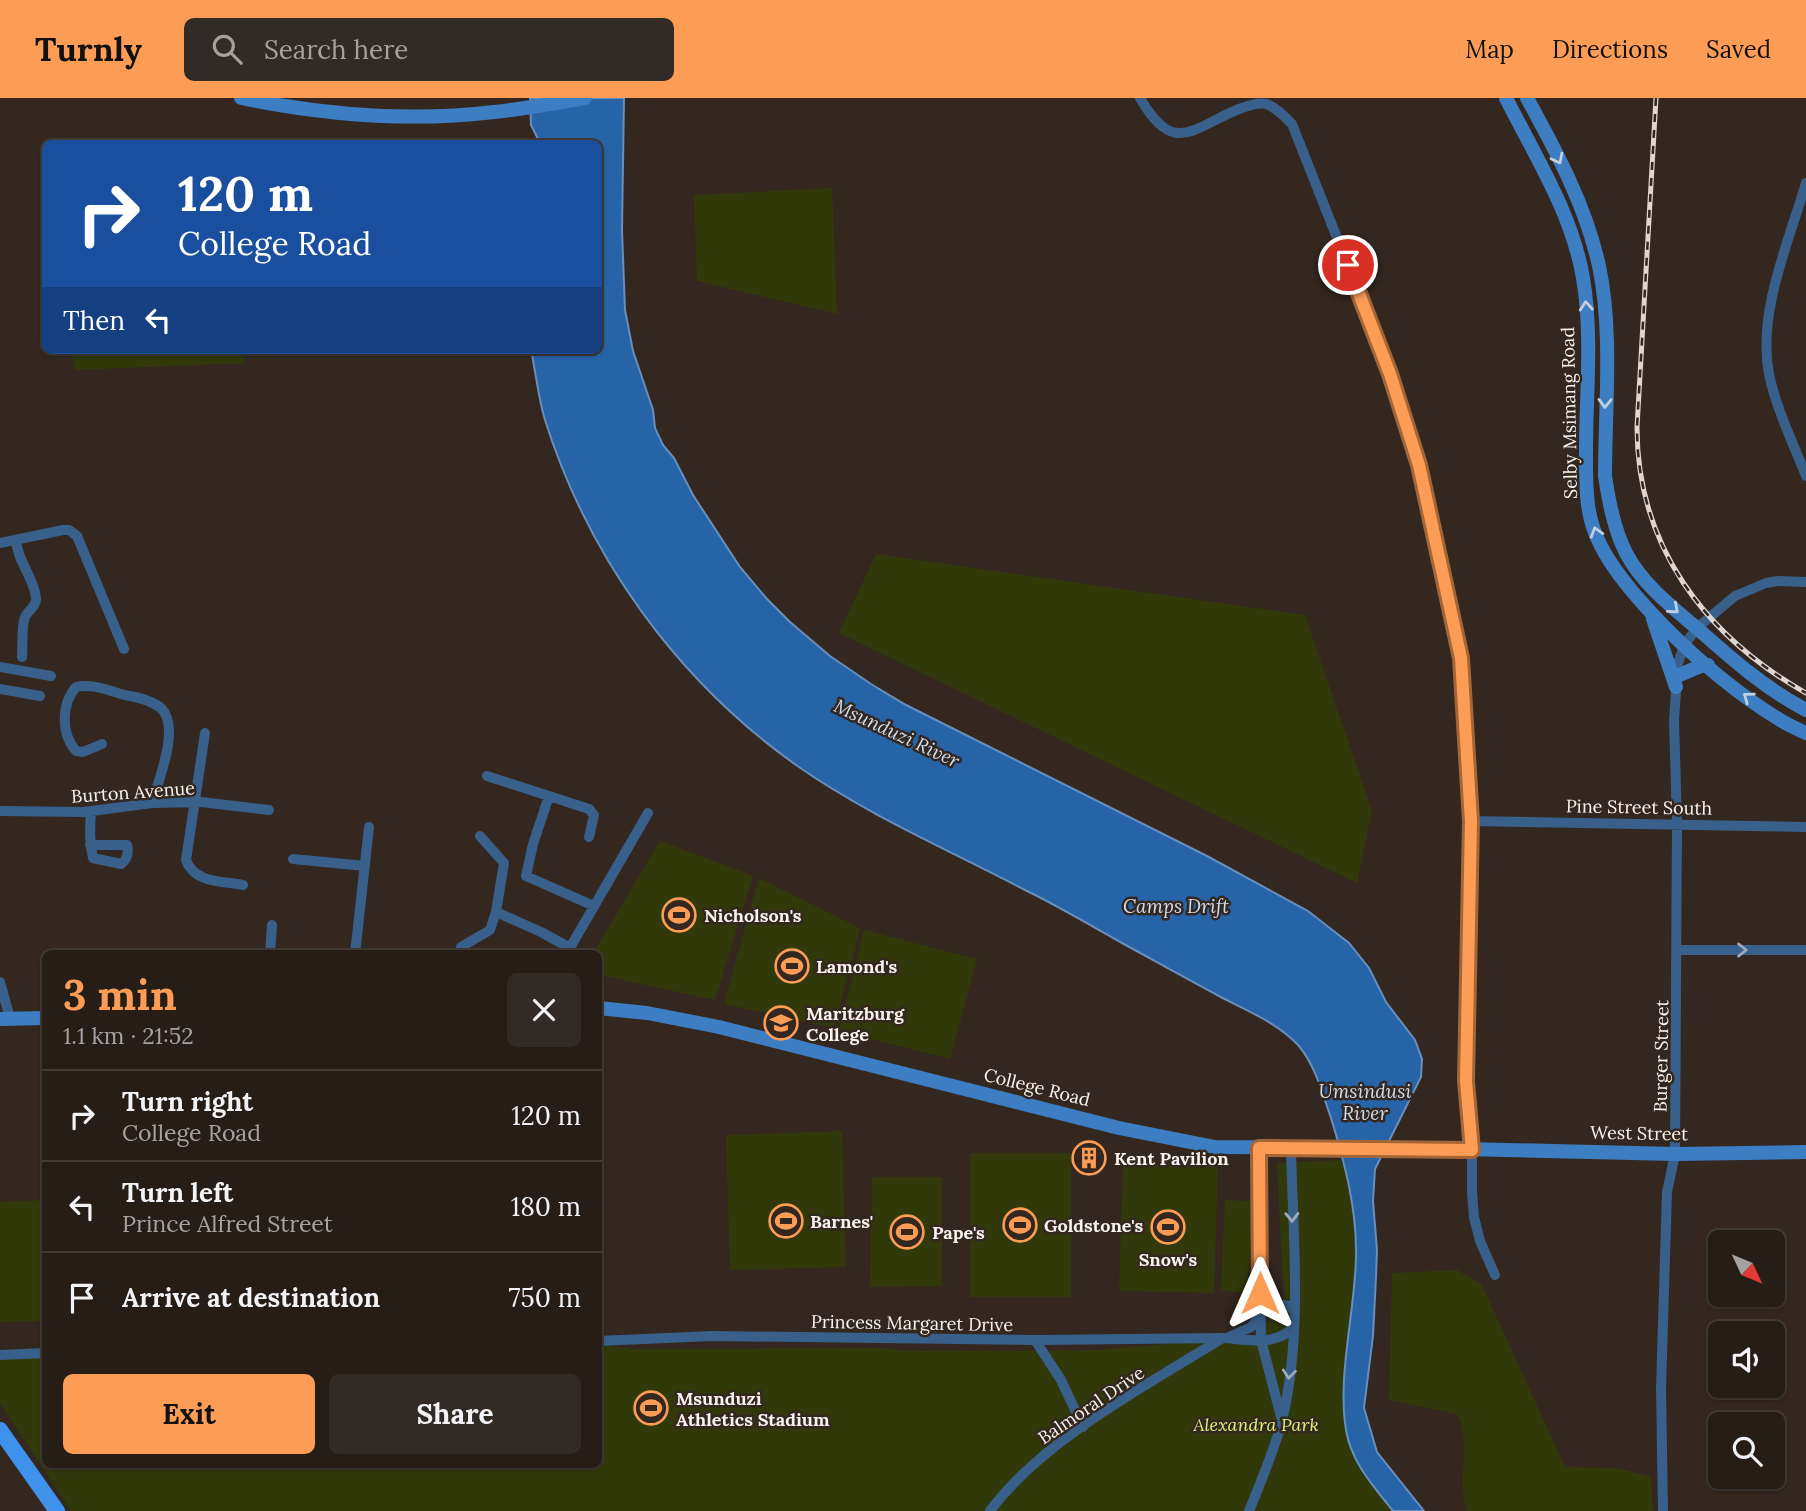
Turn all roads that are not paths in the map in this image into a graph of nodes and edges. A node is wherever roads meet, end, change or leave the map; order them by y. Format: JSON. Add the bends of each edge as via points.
{"nodes":[{"id":1,"x":241,"y":98,"type":"edge"},
{"id":2,"x":585,"y":98,"type":"edge"},
{"id":3,"x":1140,"y":98,"type":"edge"},
{"id":4,"x":1506,"y":98,"type":"edge"},
{"id":5,"x":1527,"y":98,"type":"edge"},
{"id":6,"x":1806,"y":183,"type":"edge"},
{"id":7,"x":1804,"y":466,"type":"edge"},
{"id":8,"x":1806,"y":475,"type":"edge"},
{"id":9,"x":16,"y":540,"type":"junction"},
{"id":10,"x":0,"y":543,"type":"edge"},
{"id":11,"x":1806,"y":582,"type":"edge"},
{"id":12,"x":1650,"y":610,"type":"junction"},
{"id":13,"x":1697,"y":628,"type":"junction"},
{"id":14,"x":1685,"y":644,"type":"junction"},
{"id":15,"x":124,"y":649,"type":"dead end"},
{"id":16,"x":22,"y":657,"type":"dead end"},
{"id":17,"x":1708,"y":665,"type":"junction"},
{"id":18,"x":0,"y":667,"type":"edge"},
{"id":19,"x":51,"y":676,"type":"dead end"},
{"id":20,"x":1677,"y":682,"type":"junction"},
{"id":21,"x":0,"y":689,"type":"edge"},
{"id":22,"x":40,"y":696,"type":"dead end"},
{"id":23,"x":1806,"y":710,"type":"edge"},
{"id":24,"x":205,"y":733,"type":"dead end"},
{"id":25,"x":1806,"y":733,"type":"edge"},
{"id":26,"x":102,"y":744,"type":"dead end"},
{"id":27,"x":487,"y":776,"type":"dead end"},
{"id":28,"x":549,"y":796,"type":"junction"},
{"id":29,"x":194,"y":802,"type":"junction"},
{"id":30,"x":152,"y":803,"type":"junction"},
{"id":31,"x":268,"y":810,"type":"dead end"},
{"id":32,"x":0,"y":811,"type":"edge"},
{"id":33,"x":91,"y":812,"type":"junction"},
{"id":34,"x":648,"y":813,"type":"dead end"},
{"id":35,"x":1471,"y":821,"type":"junction"},
{"id":36,"x":1677,"y":823,"type":"junction"},
{"id":37,"x":369,"y":827,"type":"dead end"},
{"id":38,"x":1806,"y":827,"type":"edge"},
{"id":39,"x":480,"y":836,"type":"dead end"},
{"id":40,"x":589,"y":837,"type":"dead end"},
{"id":41,"x":90,"y":845,"type":"dead end"},
{"id":42,"x":293,"y":859,"type":"dead end"},
{"id":43,"x":365,"y":866,"type":"junction"},
{"id":44,"x":243,"y":885,"type":"dead end"},
{"id":45,"x":594,"y":906,"type":"junction"},
{"id":46,"x":496,"y":912,"type":"junction"},
{"id":47,"x":272,"y":925,"type":"dead end"},
{"id":48,"x":461,"y":947,"type":"dead end"},
{"id":49,"x":270,"y":950,"type":"edge"},
{"id":50,"x":355,"y":950,"type":"edge"},
{"id":51,"x":567,"y":950,"type":"edge"},
{"id":52,"x":569,"y":950,"type":"edge"},
{"id":53,"x":1678,"y":950,"type":"junction"},
{"id":54,"x":1806,"y":950,"type":"edge"},
{"id":55,"x":0,"y":982,"type":"edge"},
{"id":56,"x":602,"y":1009,"type":"edge"},
{"id":57,"x":5,"y":1018,"type":"edge"},
{"id":58,"x":42,"y":1018,"type":"edge"},
{"id":59,"x":1259,"y":1148,"type":"junction"},
{"id":60,"x":1291,"y":1149,"type":"junction"},
{"id":61,"x":1472,"y":1150,"type":"junction"},
{"id":62,"x":1806,"y":1152,"type":"edge"},
{"id":63,"x":1675,"y":1154,"type":"junction"},
{"id":64,"x":1495,"y":1275,"type":"dead end"},
{"id":65,"x":1294,"y":1311,"type":"junction"},
{"id":66,"x":1260,"y":1317,"type":"junction"},
{"id":67,"x":1294,"y":1327,"type":"junction"},
{"id":68,"x":1223,"y":1338,"type":"junction"},
{"id":69,"x":1035,"y":1340,"type":"junction"},
{"id":70,"x":1261,"y":1340,"type":"junction"},
{"id":71,"x":602,"y":1341,"type":"edge"},
{"id":72,"x":42,"y":1353,"type":"edge"},
{"id":73,"x":0,"y":1355,"type":"edge"},
{"id":74,"x":1282,"y":1421,"type":"junction"},
{"id":75,"x":1083,"y":1427,"type":"junction"},
{"id":76,"x":0,"y":1430,"type":"edge"},
{"id":77,"x":57,"y":1511,"type":"edge"},
{"id":78,"x":990,"y":1511,"type":"edge"},
{"id":79,"x":1249,"y":1511,"type":"edge"},
{"id":80,"x":1663,"y":1511,"type":"edge"}],
"edges":[{"from":1,"to":2,"type":"street","via":[[311,111],[385,116],[493,113]]},
{"from":3,"to":35,"type":"street","via":[[1157,123],[1174,133],[1189,133],[1258,104],[1280,113],[1296,130],[1375,334],[1419,465],[1462,666]]},
{"from":12,"to":4,"type":"street","name":"Selby Msimang Road","one_way":true,"via":[[1608,559],[1594,526],[1587,495],[1588,352],[1583,278],[1568,222]]},
{"from":5,"to":13,"type":"street","name":"Selby Msimang Road","one_way":true,"via":[[1581,206],[1599,266],[1605,320],[1605,475],[1620,540],[1637,569]]},
{"from":6,"to":7,"type":"street","via":[[1769,312],[1768,348],[1777,402]]},
{"from":7,"to":8,"type":"street"},
{"from":9,"to":10,"type":"street"},
{"from":9,"to":15,"type":"street","via":[[63,530],[78,536]]},
{"from":9,"to":16,"type":"street","via":[[36,597],[24,621]]},
{"from":11,"to":13,"type":"street","via":[[1778,581],[1749,589]]},
{"from":12,"to":14,"type":"street","name":"Selby Msimang Road"},
{"from":12,"to":20,"type":"street"},
{"from":13,"to":14,"type":"street"},
{"from":13,"to":23,"type":"street","name":"Selby Msimang Road","via":[[1749,674]]},
{"from":14,"to":17,"type":"street","name":"Selby Msimang Road"},
{"from":14,"to":20,"type":"street","name":"Burger Street"},
{"from":17,"to":20,"type":"street"},
{"from":25,"to":17,"type":"street","name":"Selby Msimang Road","one_way":true,"via":[[1766,710]]},
{"from":18,"to":19,"type":"street"},
{"from":20,"to":36,"type":"street","name":"Burger Street","via":[[1673,747]]},
{"from":21,"to":22,"type":"street"},
{"from":24,"to":29,"type":"street"},
{"from":26,"to":30,"type":"street","via":[[83,752],[70,744],[65,711],[76,687],[140,698],[164,711],[169,733]]},
{"from":27,"to":28,"type":"street"},
{"from":28,"to":40,"type":"street","via":[[593,812]]},
{"from":28,"to":45,"type":"street","via":[[526,876]]},
{"from":29,"to":30,"type":"street","name":"Burton Avenue"},
{"from":29,"to":31,"type":"street","name":"Burton Avenue"},
{"from":29,"to":44,"type":"street","via":[[185,855],[190,870],[200,877]]},
{"from":30,"to":33,"type":"street","name":"Burton Avenue"},
{"from":32,"to":33,"type":"street","name":"Burton Avenue"},
{"from":33,"to":41,"type":"street"},
{"from":34,"to":45,"type":"street"},
{"from":35,"to":36,"type":"street","name":"Pine Street South"},
{"from":35,"to":61,"type":"street","via":[[1466,1081]]},
{"from":36,"to":38,"type":"street","name":"Pine Street South"},
{"from":36,"to":53,"type":"street","name":"Burger Street"},
{"from":37,"to":43,"type":"street"},
{"from":39,"to":46,"type":"street","via":[[504,863]]},
{"from":42,"to":43,"type":"street"},
{"from":43,"to":50,"type":"street"},
{"from":45,"to":52,"type":"street"},
{"from":46,"to":48,"type":"street","via":[[490,930]]},
{"from":46,"to":51,"type":"street","via":[[541,932]]},
{"from":47,"to":49,"type":"street"},
{"from":53,"to":54,"type":"street","one_way":true},
{"from":53,"to":63,"type":"street","name":"Burger Street"},
{"from":55,"to":57,"type":"street"},
{"from":56,"to":59,"type":"street","name":"College Road","via":[[719,1027],[1119,1128],[1215,1147]]},
{"from":57,"to":58,"type":"street"},
{"from":59,"to":60,"type":"street","name":"College Road"},
{"from":59,"to":66,"type":"street"},
{"from":60,"to":61,"type":"street","name":"College Road"},
{"from":60,"to":65,"type":"street","one_way":true},
{"from":61,"to":63,"type":"street","name":"West Street"},
{"from":61,"to":64,"type":"street","via":[[1474,1217]]},
{"from":62,"to":63,"type":"street","name":"West Street"},
{"from":63,"to":80,"type":"street","name":"Burger Street","via":[[1667,1192],[1661,1390]]},
{"from":65,"to":66,"type":"street","via":[[1276,1304]]},
{"from":65,"to":67,"type":"street"},
{"from":66,"to":68,"type":"street","name":"Princess Margaret Drive","via":[[1251,1327]]},
{"from":66,"to":70,"type":"street"},
{"from":67,"to":70,"type":"street","via":[[1281,1338]]},
{"from":67,"to":74,"type":"street","one_way":true},
{"from":68,"to":69,"type":"street","name":"Princess Margaret Drive"},
{"from":68,"to":70,"type":"street","name":"Princess Margaret Drive"},
{"from":68,"to":75,"type":"street","name":"Balmoral Drive"},
{"from":69,"to":71,"type":"street","name":"Princess Margaret Drive","via":[[712,1336]]},
{"from":69,"to":75,"type":"street"},
{"from":70,"to":74,"type":"street"},
{"from":72,"to":73,"type":"street"},
{"from":74,"to":79,"type":"street"},
{"from":75,"to":78,"type":"street","name":"Balmoral Drive","via":[[1026,1470]]},
{"from":76,"to":77,"type":"main road"}]}
